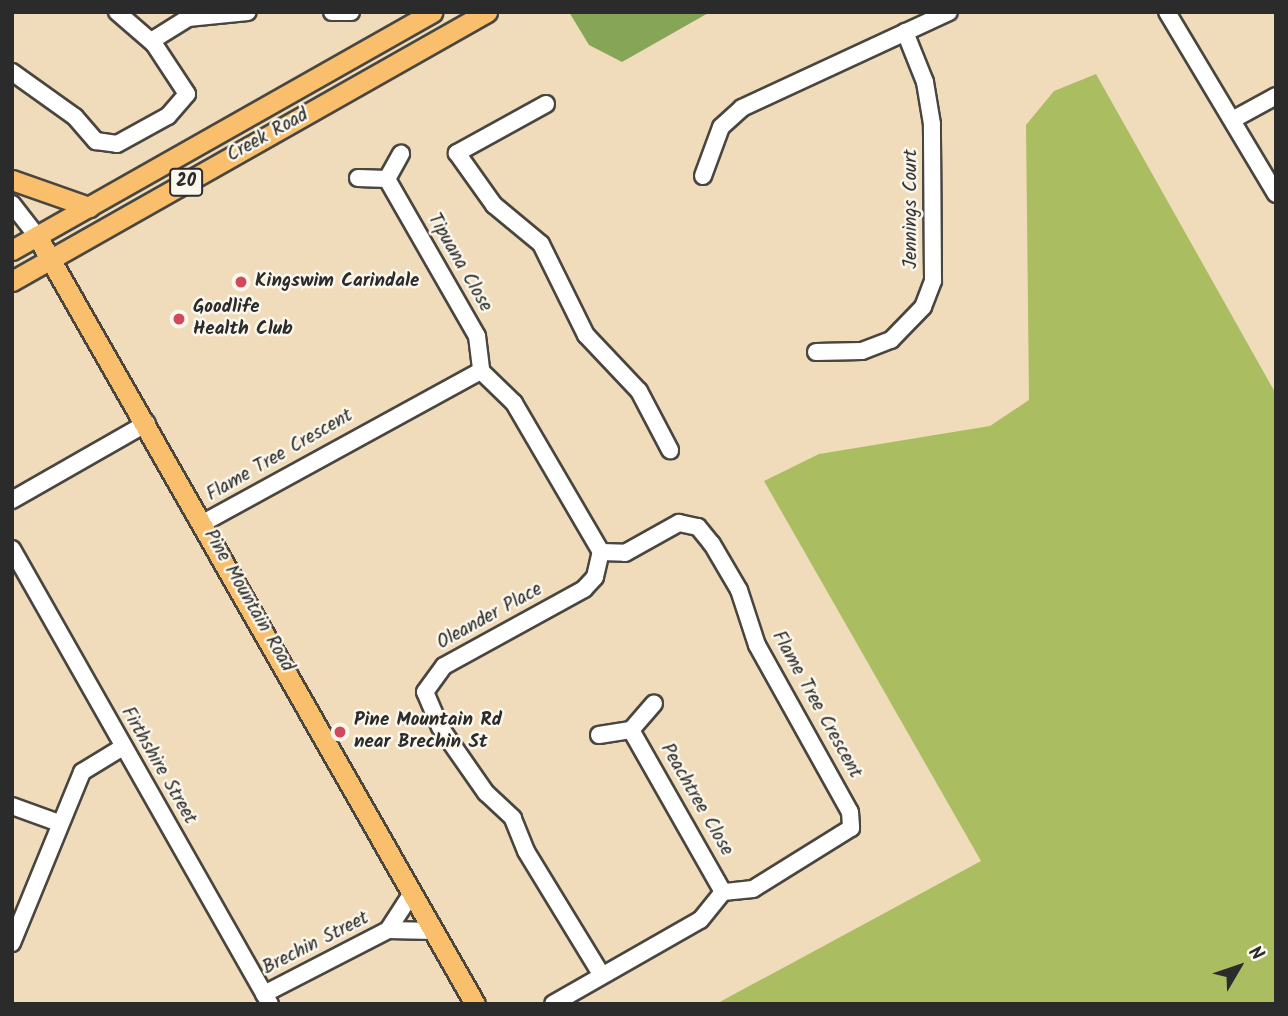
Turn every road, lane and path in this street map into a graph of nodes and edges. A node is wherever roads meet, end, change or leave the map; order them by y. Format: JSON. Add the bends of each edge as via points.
{"nodes":[{"id":1,"x":117,"y":12,"type":"edge"},
{"id":2,"x":248,"y":12,"type":"edge"},
{"id":3,"x":331,"y":12,"type":"edge"},
{"id":4,"x":351,"y":12,"type":"edge"},
{"id":5,"x":432,"y":12,"type":"edge"},
{"id":6,"x":487,"y":12,"type":"edge"},
{"id":7,"x":949,"y":12,"type":"edge"},
{"id":8,"x":1167,"y":12,"type":"edge"},
{"id":9,"x":905,"y":32,"type":"junction"},
{"id":10,"x":154,"y":44,"type":"junction"},
{"id":11,"x":12,"y":72,"type":"edge"},
{"id":12,"x":1276,"y":96,"type":"edge"},
{"id":13,"x":546,"y":104,"type":"dead end"},
{"id":14,"x":1234,"y":119,"type":"junction"},
{"id":15,"x":401,"y":154,"type":"dead end"},
{"id":16,"x":703,"y":176,"type":"dead end"},
{"id":17,"x":358,"y":178,"type":"dead end"},
{"id":18,"x":387,"y":179,"type":"junction"},
{"id":19,"x":12,"y":180,"type":"edge"},
{"id":20,"x":1276,"y":194,"type":"edge"},
{"id":21,"x":12,"y":204,"type":"edge"},
{"id":22,"x":89,"y":207,"type":"junction"},
{"id":23,"x":37,"y":236,"type":"junction"},
{"id":24,"x":12,"y":250,"type":"edge"},
{"id":25,"x":52,"y":258,"type":"junction"},
{"id":26,"x":12,"y":281,"type":"edge"},
{"id":27,"x":816,"y":352,"type":"dead end"},
{"id":28,"x":481,"y":371,"type":"junction"},
{"id":29,"x":147,"y":423,"type":"junction"},
{"id":30,"x":670,"y":450,"type":"dead end"},
{"id":31,"x":12,"y":500,"type":"edge"},
{"id":32,"x":203,"y":523,"type":"junction"},
{"id":33,"x":12,"y":549,"type":"edge"},
{"id":34,"x":601,"y":552,"type":"junction"},
{"id":35,"x":654,"y":704,"type":"dead end"},
{"id":36,"x":631,"y":730,"type":"junction"},
{"id":37,"x":599,"y":735,"type":"dead end"},
{"id":38,"x":123,"y":747,"type":"junction"},
{"id":39,"x":12,"y":806,"type":"edge"},
{"id":40,"x":59,"y":823,"type":"junction"},
{"id":41,"x":723,"y":892,"type":"junction"},
{"id":42,"x":412,"y":893,"type":"junction"},
{"id":43,"x":388,"y":930,"type":"junction"},
{"id":44,"x":433,"y":931,"type":"junction"},
{"id":45,"x":12,"y":943,"type":"edge"},
{"id":46,"x":601,"y":974,"type":"junction"},
{"id":47,"x":267,"y":999,"type":"edge"},
{"id":48,"x":475,"y":1004,"type":"edge"},
{"id":49,"x":553,"y":1004,"type":"edge"}],
"edges":[{"from":1,"to":10,"type":"street"},
{"from":2,"to":10,"type":"street","via":[[188,18]]},
{"from":3,"to":4,"type":"street"},
{"from":5,"to":22,"type":"main road","name":"Creek Road","number":"20"},
{"from":6,"to":25,"type":"main road","name":"Creek Road","number":"20"},
{"from":7,"to":9,"type":"street"},
{"from":8,"to":14,"type":"street"},
{"from":9,"to":16,"type":"street","via":[[742,108],[721,127]]},
{"from":9,"to":27,"type":"street","name":"Jennings Court","via":[[925,82],[932,124],[933,281],[923,307],[891,340],[862,351]]},
{"from":10,"to":11,"type":"street","via":[[187,94],[168,116],[117,144],[96,141],[75,117]]},
{"from":12,"to":14,"type":"street"},
{"from":13,"to":30,"type":"street","via":[[457,153],[494,205],[541,244],[586,335],[639,391]]},
{"from":14,"to":20,"type":"street"},
{"from":15,"to":18,"type":"street"},
{"from":17,"to":18,"type":"street"},
{"from":18,"to":28,"type":"street","name":"Tipuana Close","via":[[477,336]]},
{"from":19,"to":22,"type":"main road"},
{"from":21,"to":23,"type":"street","name":"Pine Mountain Road"},
{"from":22,"to":23,"type":"main road","name":"Creek Road","number":"20"},
{"from":23,"to":24,"type":"main road","name":"Creek Road","number":"20"},
{"from":23,"to":25,"type":"main road","name":"Pine Mountain Road"},
{"from":25,"to":26,"type":"main road","name":"Creek Road","number":"20"},
{"from":25,"to":29,"type":"main road","name":"Pine Mountain Road"},
{"from":28,"to":32,"type":"street","name":"Flame Tree Crescent"},
{"from":28,"to":34,"type":"street","via":[[514,403]]},
{"from":29,"to":31,"type":"street"},
{"from":29,"to":32,"type":"main road","name":"Pine Mountain Road"},
{"from":32,"to":42,"type":"main road","name":"Pine Mountain Road"},
{"from":33,"to":38,"type":"street","name":"Firthshire Street"},
{"from":34,"to":41,"type":"street","name":"Flame Tree Crescent","via":[[625,552],[679,523],[698,527],[739,590],[757,645],[850,812],[851,828],[839,839],[753,889]]},
{"from":34,"to":46,"type":"street","name":"Oleander Place","via":[[595,577],[583,589],[444,666],[425,692],[442,730],[486,793],[513,818]]},
{"from":35,"to":36,"type":"street"},
{"from":36,"to":37,"type":"street"},
{"from":36,"to":41,"type":"street","name":"Peachtree Close"},
{"from":38,"to":40,"type":"street","via":[[82,772]]},
{"from":38,"to":47,"type":"street","name":"Firthshire Street"},
{"from":39,"to":40,"type":"street"},
{"from":40,"to":45,"type":"street"},
{"from":41,"to":46,"type":"street","via":[[699,920]]},
{"from":42,"to":43,"type":"street","name":"Brechin Street"},
{"from":42,"to":44,"type":"main road","name":"Pine Mountain Road"},
{"from":43,"to":44,"type":"street","name":"Brechin Street"},
{"from":43,"to":47,"type":"street","name":"Brechin Street"},
{"from":44,"to":48,"type":"main road","name":"Pine Mountain Road"},
{"from":46,"to":49,"type":"street"}]}
